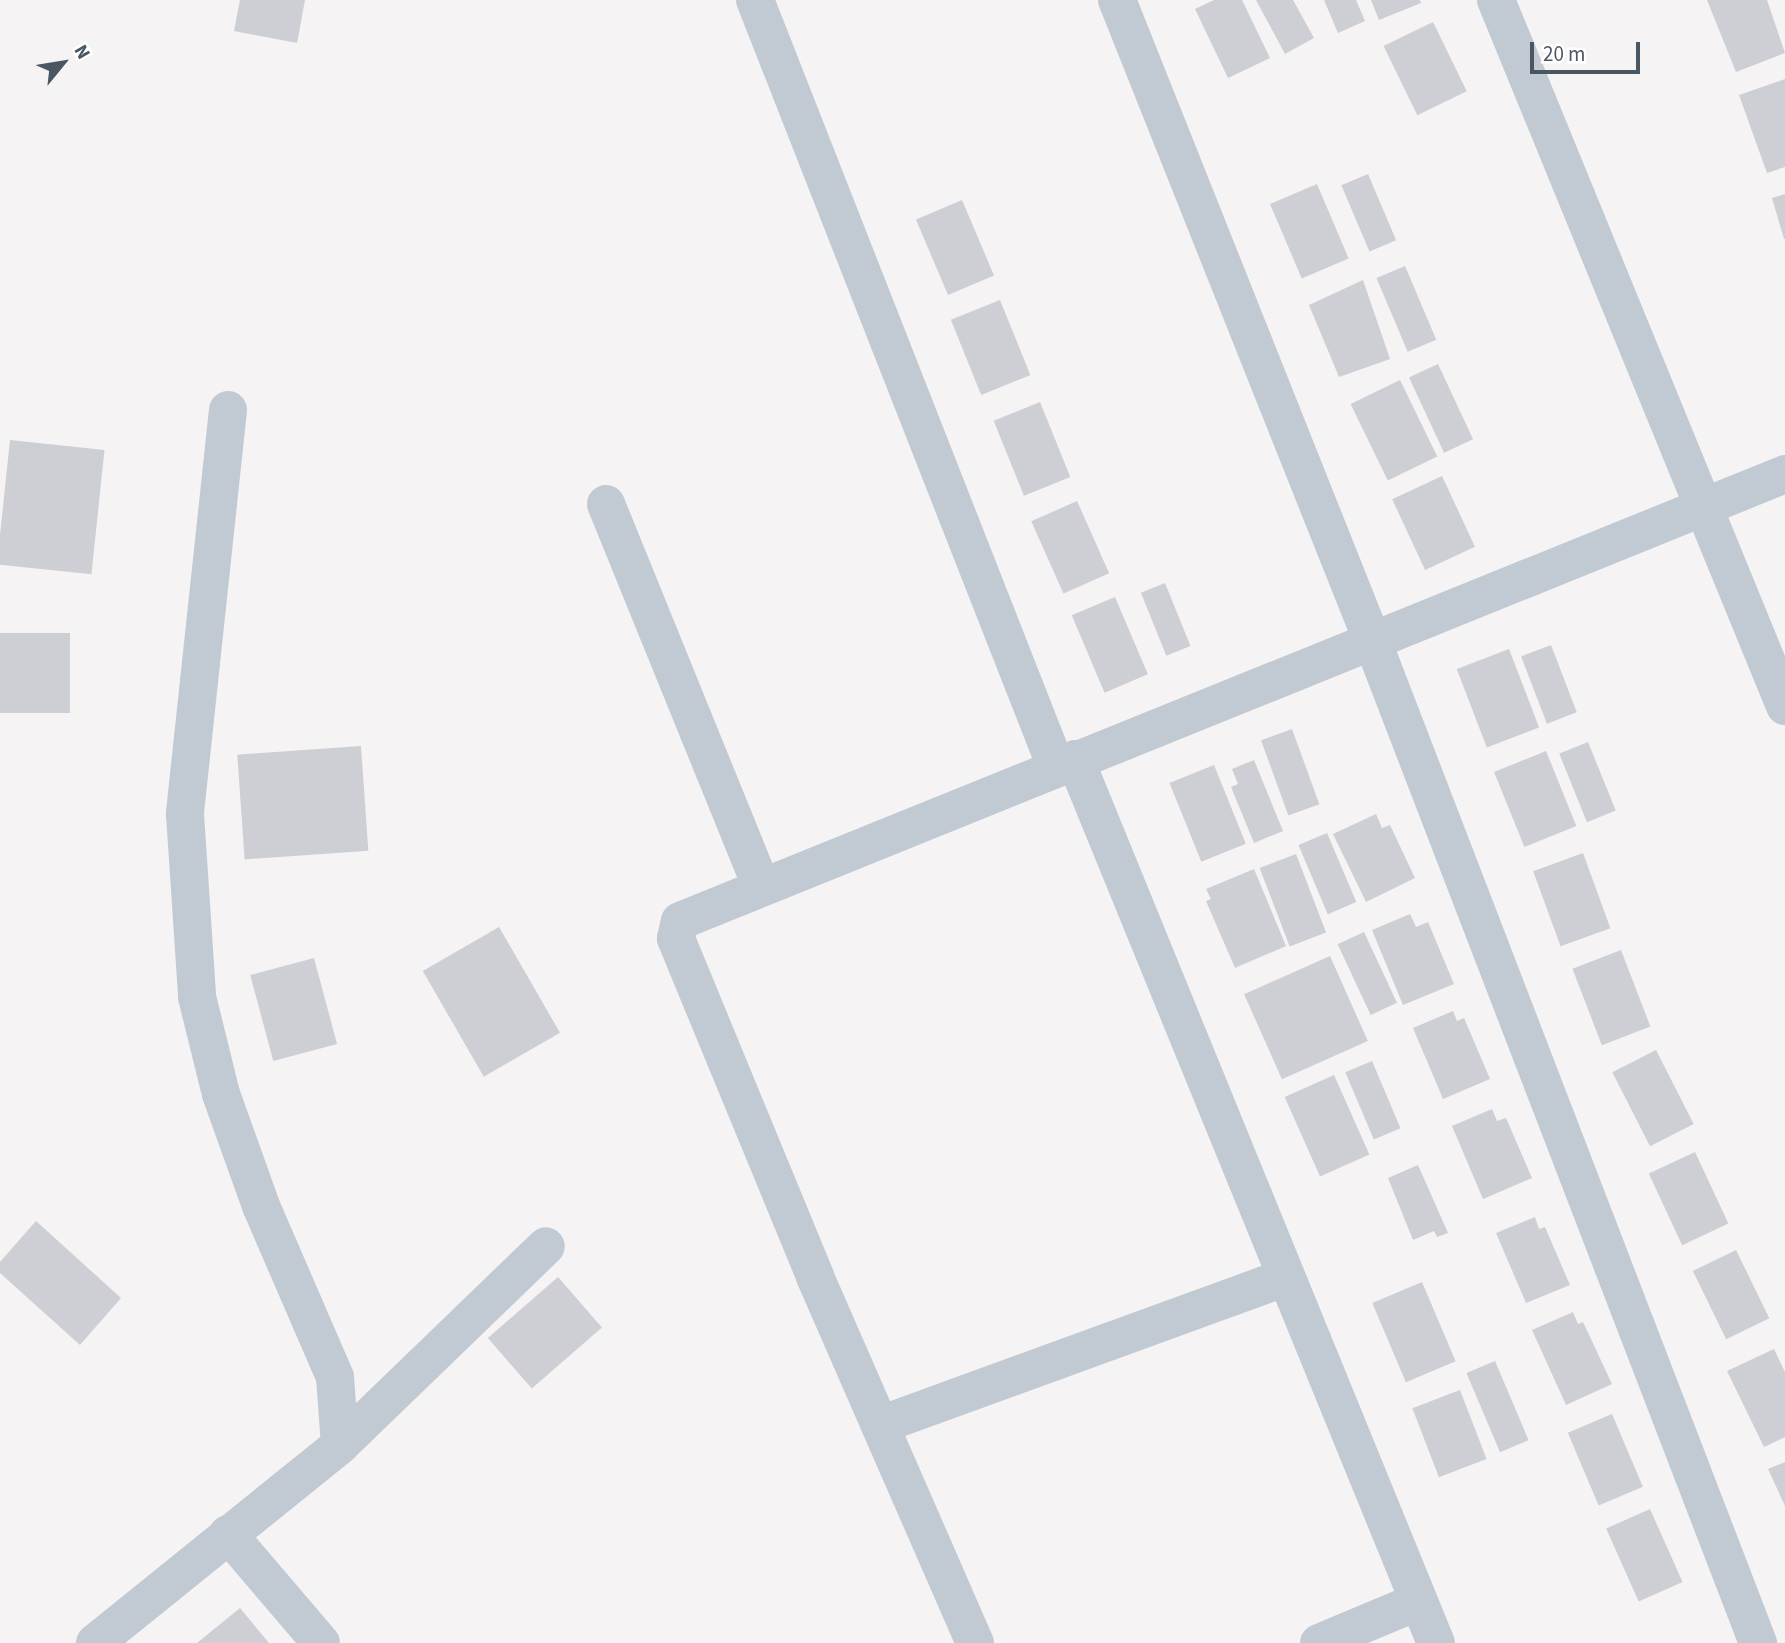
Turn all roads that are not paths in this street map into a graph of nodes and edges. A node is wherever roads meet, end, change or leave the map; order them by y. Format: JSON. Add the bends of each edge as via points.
{"nodes":[{"id":1,"x":755,"y":0,"type":"edge"},
{"id":2,"x":1117,"y":0,"type":"edge"},
{"id":3,"x":1496,"y":0,"type":"edge"},
{"id":4,"x":228,"y":410,"type":"dead end"},
{"id":5,"x":1785,"y":474,"type":"edge"},
{"id":6,"x":606,"y":504,"type":"dead end"},
{"id":7,"x":1702,"y":506,"type":"junction"},
{"id":8,"x":1372,"y":640,"type":"junction"},
{"id":9,"x":1785,"y":706,"type":"edge"},
{"id":10,"x":1065,"y":763,"type":"junction"},
{"id":11,"x":761,"y":885,"type":"junction"},
{"id":12,"x":546,"y":1246,"type":"dead end"},
{"id":13,"x":1286,"y":1277,"type":"junction"},
{"id":14,"x":880,"y":1425,"type":"junction"},
{"id":15,"x":340,"y":1445,"type":"junction"},
{"id":16,"x":228,"y":1534,"type":"junction"},
{"id":17,"x":1419,"y":1601,"type":"junction"},
{"id":18,"x":95,"y":1643,"type":"edge"},
{"id":19,"x":321,"y":1643,"type":"edge"},
{"id":20,"x":975,"y":1643,"type":"edge"},
{"id":21,"x":1319,"y":1643,"type":"edge"},
{"id":22,"x":1436,"y":1643,"type":"edge"},
{"id":23,"x":1758,"y":1643,"type":"edge"}],
"edges":[{"from":1,"to":10,"type":"street"},
{"from":2,"to":8,"type":"street"},
{"from":3,"to":7,"type":"street"},
{"from":4,"to":15,"type":"street","via":[[185,814],[197,997],[221,1094],[256,1194],[335,1377]]},
{"from":5,"to":7,"type":"street"},
{"from":6,"to":11,"type":"street"},
{"from":7,"to":8,"type":"street"},
{"from":7,"to":9,"type":"street"},
{"from":8,"to":10,"type":"street"},
{"from":8,"to":23,"type":"street"},
{"from":10,"to":11,"type":"street"},
{"from":10,"to":13,"type":"street"},
{"from":11,"to":14,"type":"street","via":[[687,915],[675,928],[676,939]]},
{"from":12,"to":15,"type":"street"},
{"from":13,"to":14,"type":"street"},
{"from":13,"to":17,"type":"street"},
{"from":14,"to":20,"type":"street"},
{"from":15,"to":16,"type":"street"},
{"from":16,"to":18,"type":"street"},
{"from":16,"to":19,"type":"street"},
{"from":17,"to":21,"type":"street"},
{"from":17,"to":22,"type":"street"}]}
